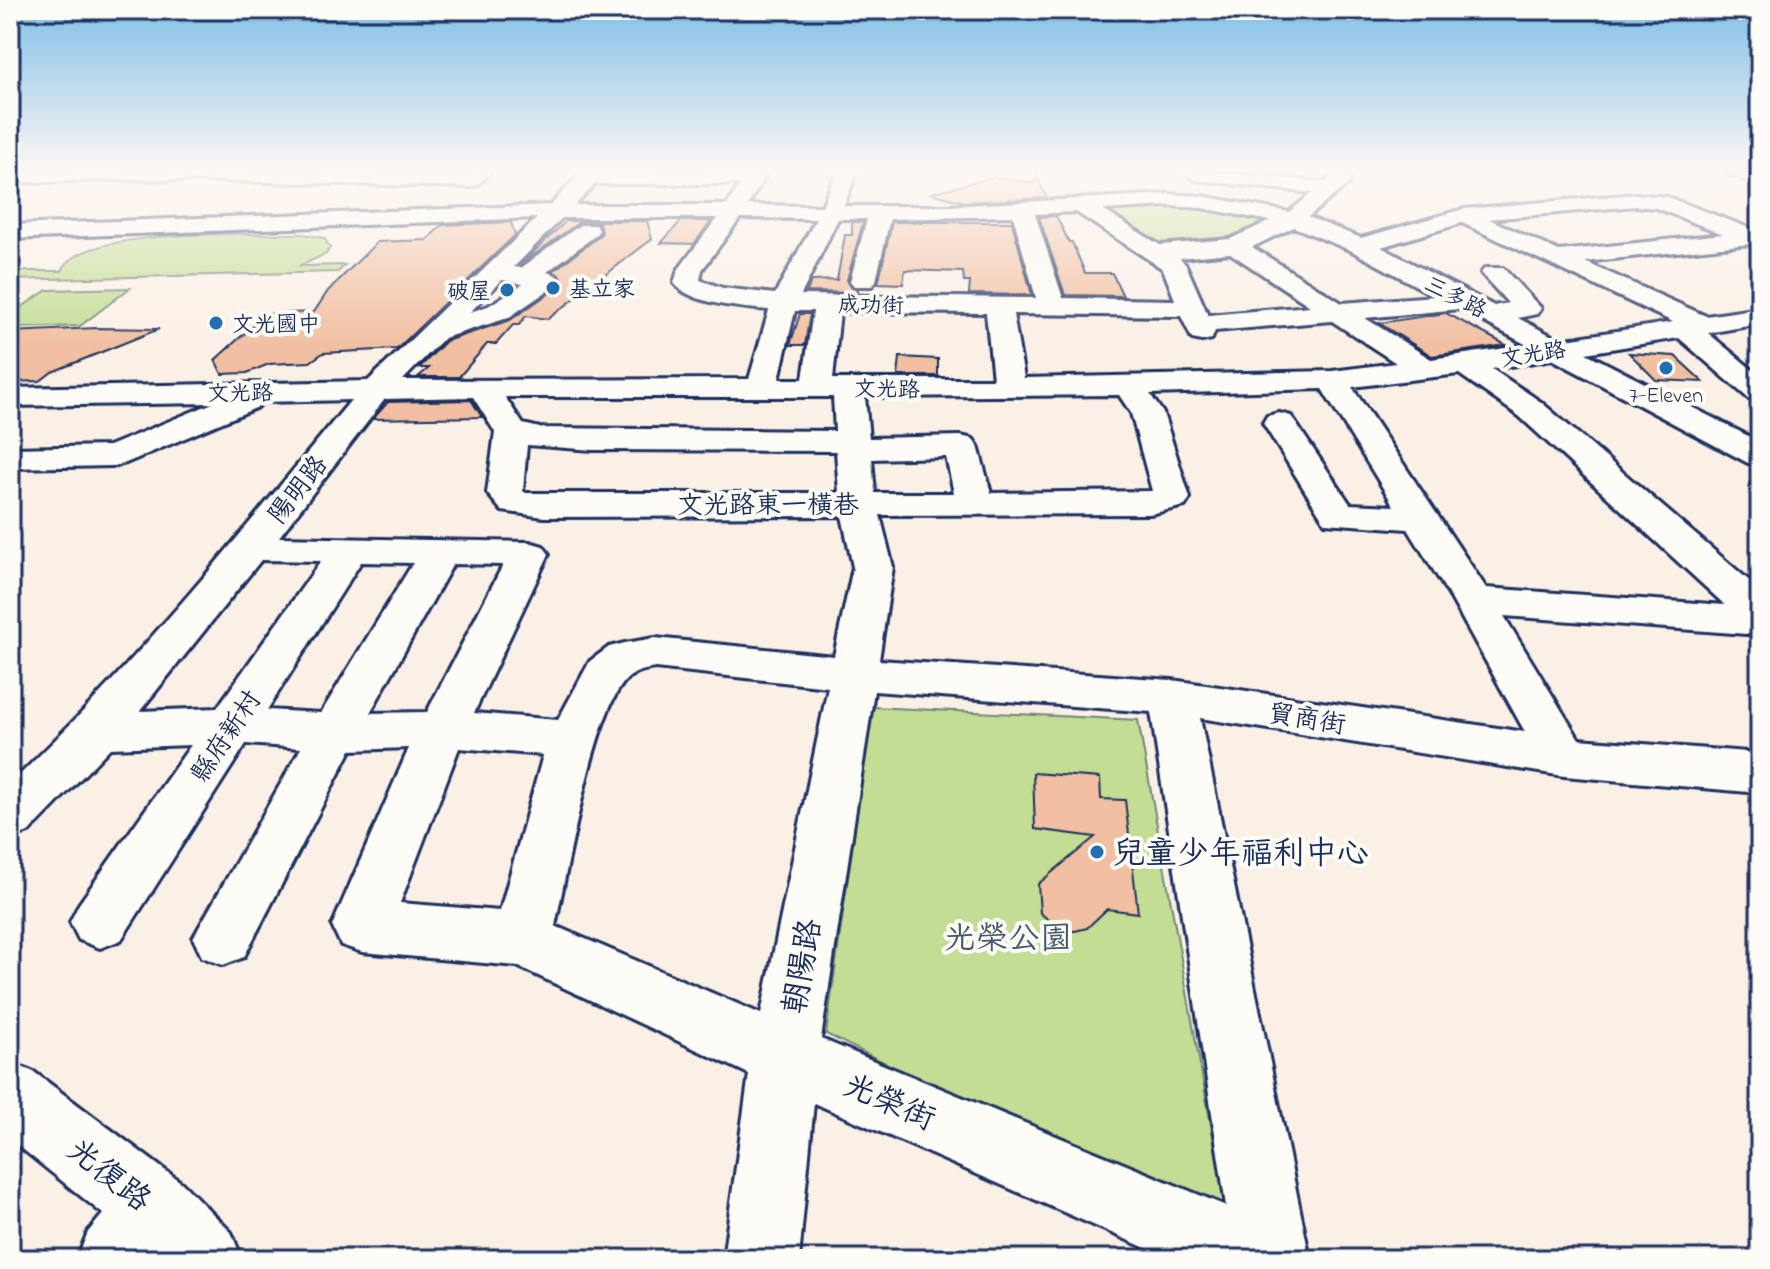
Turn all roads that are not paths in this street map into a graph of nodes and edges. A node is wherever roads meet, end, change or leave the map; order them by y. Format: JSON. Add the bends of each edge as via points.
{"nodes":[{"id":1,"x":56,"y":229,"type":"edge"},
{"id":2,"x":75,"y":229,"type":"edge"},
{"id":3,"x":537,"y":229,"type":"edge"},
{"id":4,"x":721,"y":229,"type":"edge"},
{"id":5,"x":822,"y":229,"type":"edge"},
{"id":6,"x":876,"y":229,"type":"edge"},
{"id":7,"x":1028,"y":229,"type":"edge"},
{"id":8,"x":1118,"y":229,"type":"edge"},
{"id":9,"x":1271,"y":229,"type":"edge"},
{"id":10,"x":1318,"y":229,"type":"edge"},
{"id":11,"x":1418,"y":229,"type":"edge"},
{"id":12,"x":1493,"y":229,"type":"edge"},
{"id":13,"x":1733,"y":229,"type":"edge"},
{"id":14,"x":588,"y":230,"type":"dead end"},
{"id":15,"x":53,"y":231,"type":"junction"},
{"id":16,"x":10,"y":232,"type":"edge"},
{"id":17,"x":1757,"y":238,"type":"edge"},
{"id":18,"x":1235,"y":246,"type":"junction"},
{"id":19,"x":1360,"y":246,"type":"junction"},
{"id":20,"x":1156,"y":253,"type":"junction"},
{"id":21,"x":21,"y":256,"type":"dead end"},
{"id":22,"x":1555,"y":258,"type":"junction"},
{"id":23,"x":494,"y":271,"type":"junction"},
{"id":24,"x":1494,"y":273,"type":"dead end"},
{"id":25,"x":525,"y":277,"type":"junction"},
{"id":26,"x":863,"y":281,"type":"dead end"},
{"id":27,"x":1465,"y":301,"type":"junction"},
{"id":28,"x":784,"y":303,"type":"junction"},
{"id":29,"x":828,"y":303,"type":"junction"},
{"id":30,"x":998,"y":306,"type":"junction"},
{"id":31,"x":1052,"y":307,"type":"junction"},
{"id":32,"x":1337,"y":314,"type":"junction"},
{"id":33,"x":1491,"y":314,"type":"junction"},
{"id":34,"x":1195,"y":316,"type":"junction"},
{"id":35,"x":1704,"y":325,"type":"junction"},
{"id":36,"x":1754,"y":328,"type":"edge"},
{"id":37,"x":431,"y":333,"type":"junction"},
{"id":38,"x":1561,"y":349,"type":"junction"},
{"id":39,"x":1465,"y":364,"type":"junction"},
{"id":40,"x":1424,"y":368,"type":"junction"},
{"id":41,"x":1332,"y":380,"type":"junction"},
{"id":42,"x":1223,"y":384,"type":"junction"},
{"id":43,"x":1128,"y":385,"type":"junction"},
{"id":44,"x":832,"y":386,"type":"junction"},
{"id":45,"x":753,"y":387,"type":"junction"},
{"id":46,"x":483,"y":388,"type":"junction"},
{"id":47,"x":1010,"y":388,"type":"junction"},
{"id":48,"x":267,"y":391,"type":"junction"},
{"id":49,"x":375,"y":391,"type":"junction"},
{"id":50,"x":1760,"y":392,"type":"edge"},
{"id":51,"x":88,"y":395,"type":"junction"},
{"id":52,"x":10,"y":397,"type":"edge"},
{"id":53,"x":1279,"y":423,"type":"dead end"},
{"id":54,"x":512,"y":432,"type":"junction"},
{"id":55,"x":736,"y":442,"type":"junction"},
{"id":56,"x":851,"y":445,"type":"junction"},
{"id":57,"x":1753,"y":447,"type":"edge"},
{"id":58,"x":10,"y":458,"type":"edge"},
{"id":59,"x":858,"y":503,"type":"junction"},
{"id":60,"x":975,"y":503,"type":"junction"},
{"id":61,"x":1422,"y":518,"type":"junction"},
{"id":62,"x":250,"y":548,"type":"junction"},
{"id":63,"x":349,"y":550,"type":"junction"},
{"id":64,"x":439,"y":554,"type":"junction"},
{"id":65,"x":1473,"y":600,"type":"junction"},
{"id":66,"x":1760,"y":613,"type":"edge"},
{"id":67,"x":1760,"y":621,"type":"edge"},
{"id":68,"x":852,"y":674,"type":"junction"},
{"id":69,"x":1172,"y":697,"type":"junction"},
{"id":70,"x":233,"y":725,"type":"junction"},
{"id":71,"x":442,"y":729,"type":"junction"},
{"id":72,"x":97,"y":731,"type":"junction"},
{"id":73,"x":335,"y":732,"type":"junction"},
{"id":74,"x":572,"y":739,"type":"junction"},
{"id":75,"x":1564,"y":757,"type":"junction"},
{"id":76,"x":1760,"y":773,"type":"edge"},
{"id":77,"x":10,"y":817,"type":"edge"},
{"id":78,"x":100,"y":922,"type":"dead end"},
{"id":79,"x":223,"y":938,"type":"dead end"},
{"id":80,"x":522,"y":940,"type":"junction"},
{"id":81,"x":785,"y":1057,"type":"junction"},
{"id":82,"x":10,"y":1096,"type":"edge"},
{"id":83,"x":158,"y":1242,"type":"edge"},
{"id":84,"x":761,"y":1259,"type":"edge"},
{"id":85,"x":1260,"y":1259,"type":"edge"},
{"id":86,"x":1272,"y":1259,"type":"edge"}],
"edges":[{"from":1,"to":15,"type":"street"},
{"from":2,"to":15,"type":"street"},
{"from":3,"to":23,"type":"street","name":"陽明路"},
{"from":4,"to":28,"type":"street","name":"成功街","via":[[690,270],[687,283],[731,298]]},
{"from":5,"to":28,"type":"street"},
{"from":6,"to":26,"type":"street"},
{"from":7,"to":31,"type":"street"},
{"from":8,"to":20,"type":"street"},
{"from":9,"to":18,"type":"street"},
{"from":10,"to":19,"type":"street","name":"三多路"},
{"from":11,"to":19,"type":"street"},
{"from":12,"to":22,"type":"street"},
{"from":13,"to":17,"type":"street"},
{"from":14,"to":25,"type":"street"},
{"from":15,"to":16,"type":"street"},
{"from":15,"to":21,"type":"street"},
{"from":17,"to":22,"type":"street"},
{"from":18,"to":20,"type":"street"},
{"from":18,"to":32,"type":"street"},
{"from":19,"to":27,"type":"street","name":"三多路"},
{"from":20,"to":34,"type":"street","via":[[1174,265]]},
{"from":22,"to":35,"type":"street"},
{"from":23,"to":25,"type":"street"},
{"from":23,"to":37,"type":"street","name":"陽明路"},
{"from":24,"to":33,"type":"street","via":[[1528,308]]},
{"from":25,"to":37,"type":"street","via":[[547,280],[498,312]]},
{"from":27,"to":32,"type":"street","name":"成功街"},
{"from":27,"to":33,"type":"street","name":"三多路"},
{"from":28,"to":29,"type":"street","name":"成功街"},
{"from":28,"to":45,"type":"street"},
{"from":29,"to":30,"type":"street","name":"成功街"},
{"from":29,"to":44,"type":"street"},
{"from":30,"to":31,"type":"street","name":"成功街"},
{"from":30,"to":47,"type":"street"},
{"from":31,"to":34,"type":"street","name":"成功街"},
{"from":32,"to":34,"type":"street","name":"成功街"},
{"from":32,"to":40,"type":"street"},
{"from":33,"to":38,"type":"street","name":"三多路"},
{"from":34,"to":42,"type":"street"},
{"from":35,"to":36,"type":"street"},
{"from":35,"to":38,"type":"street","name":"文光路"},
{"from":35,"to":50,"type":"street"},
{"from":37,"to":49,"type":"street","name":"陽明路"},
{"from":38,"to":39,"type":"street","name":"文光路"},
{"from":38,"to":57,"type":"street","name":"三多路"},
{"from":39,"to":40,"type":"street","name":"文光路"},
{"from":39,"to":66,"type":"street","via":[[1530,409]]},
{"from":40,"to":41,"type":"street","name":"文光路"},
{"from":41,"to":42,"type":"street","name":"文光路"},
{"from":41,"to":61,"type":"street"},
{"from":42,"to":43,"type":"street","name":"文光路"},
{"from":43,"to":47,"type":"street","name":"文光路"},
{"from":43,"to":60,"type":"street","name":"文光路東一橫巷","via":[[1147,413],[1172,498],[1150,503]]},
{"from":44,"to":45,"type":"street","name":"文光路"},
{"from":44,"to":47,"type":"street","name":"文光路"},
{"from":44,"to":56,"type":"street"},
{"from":45,"to":46,"type":"street","name":"文光路"},
{"from":45,"to":55,"type":"street"},
{"from":46,"to":49,"type":"street","name":"文光路"},
{"from":46,"to":54,"type":"street"},
{"from":48,"to":49,"type":"street","name":"文光路"},
{"from":48,"to":51,"type":"street","name":"文光路"},
{"from":48,"to":58,"type":"street","via":[[114,456]]},
{"from":49,"to":62,"type":"street","name":"陽明路"},
{"from":51,"to":52,"type":"street","name":"文光路"},
{"from":51,"to":58,"type":"street"},
{"from":53,"to":61,"type":"street","via":[[1338,515]]},
{"from":54,"to":55,"type":"street","via":[[540,438]]},
{"from":54,"to":59,"type":"street","name":"文光路東一橫巷","via":[[505,493],[515,503]]},
{"from":55,"to":56,"type":"street"},
{"from":56,"to":59,"type":"street"},
{"from":56,"to":60,"type":"street","via":[[961,446]]},
{"from":59,"to":60,"type":"street","name":"文光路東一橫巷"},
{"from":59,"to":68,"type":"street","via":[[873,567]]},
{"from":61,"to":65,"type":"street"},
{"from":62,"to":63,"type":"street"},
{"from":62,"to":72,"type":"street","name":"陽明路"},
{"from":63,"to":64,"type":"street"},
{"from":63,"to":70,"type":"street","name":"縣府新村"},
{"from":64,"to":71,"type":"street","via":[[529,554]]},
{"from":64,"to":73,"type":"street"},
{"from":65,"to":67,"type":"street"},
{"from":65,"to":75,"type":"street"},
{"from":68,"to":69,"type":"street","name":"貿商街"},
{"from":68,"to":74,"type":"street","name":"貿商街","via":[[655,653],[625,658],[606,672]]},
{"from":68,"to":81,"type":"street","name":"朝陽路"},
{"from":69,"to":75,"type":"street","name":"貿商街"},
{"from":69,"to":86,"type":"street"},
{"from":70,"to":72,"type":"street"},
{"from":70,"to":73,"type":"street"},
{"from":70,"to":78,"type":"street","name":"縣府新村"},
{"from":71,"to":73,"type":"street"},
{"from":71,"to":74,"type":"street"},
{"from":71,"to":80,"type":"street","name":"光榮街","via":[[362,926]]},
{"from":72,"to":77,"type":"street","name":"陽明路"},
{"from":73,"to":79,"type":"street"},
{"from":74,"to":80,"type":"street"},
{"from":75,"to":76,"type":"street","name":"貿商街"},
{"from":80,"to":81,"type":"street","name":"光榮街"},
{"from":81,"to":84,"type":"street","name":"朝陽路"},
{"from":81,"to":85,"type":"street","name":"光榮街"},
{"from":82,"to":83,"type":"street","name":"光復路"}]}
